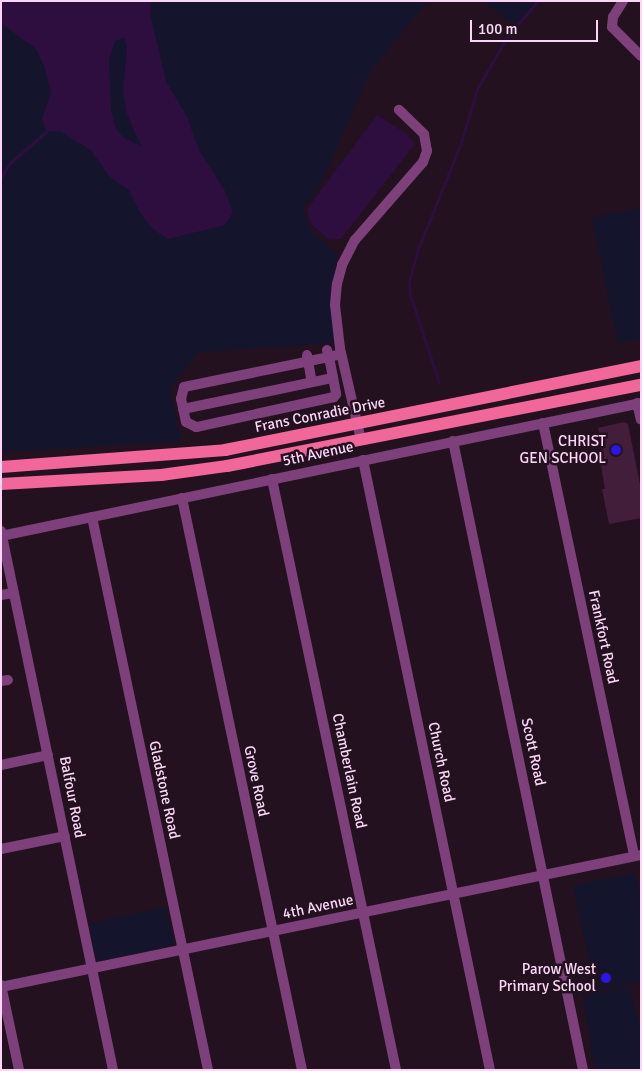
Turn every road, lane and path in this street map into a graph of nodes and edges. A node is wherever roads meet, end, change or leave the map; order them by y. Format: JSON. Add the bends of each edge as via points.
{"nodes":[{"id":1,"x":623,"y":1,"type":"edge"},
{"id":2,"x":641,"y":56,"type":"edge"},
{"id":3,"x":399,"y":110,"type":"dead end"},
{"id":4,"x":340,"y":351,"type":"junction"},
{"id":5,"x":328,"y":354,"type":"junction"},
{"id":6,"x":309,"y":361,"type":"junction"},
{"id":7,"x":641,"y":366,"type":"edge"},
{"id":8,"x":333,"y":378,"type":"junction"},
{"id":9,"x":312,"y":382,"type":"junction"},
{"id":10,"x":641,"y":385,"type":"edge"},
{"id":11,"x":639,"y":403,"type":"edge"},
{"id":12,"x":183,"y":409,"type":"junction"},
{"id":13,"x":641,"y":420,"type":"edge"},
{"id":14,"x":543,"y":423,"type":"junction"},
{"id":15,"x":358,"y":424,"type":"junction"},
{"id":16,"x":361,"y":440,"type":"junction"},
{"id":17,"x":453,"y":441,"type":"junction"},
{"id":18,"x":362,"y":460,"type":"junction"},
{"id":19,"x":1,"y":467,"type":"edge"},
{"id":20,"x":272,"y":479,"type":"junction"},
{"id":21,"x":1,"y":484,"type":"edge"},
{"id":22,"x":182,"y":498,"type":"junction"},
{"id":23,"x":92,"y":517,"type":"junction"},
{"id":24,"x":2,"y":534,"type":"edge"},
{"id":25,"x":14,"y":593,"type":"junction"},
{"id":26,"x":1,"y":595,"type":"edge"},
{"id":27,"x":48,"y":755,"type":"junction"},
{"id":28,"x":1,"y":765,"type":"edge"},
{"id":29,"x":65,"y":836,"type":"junction"},
{"id":30,"x":1,"y":849,"type":"edge"},
{"id":31,"x":637,"y":856,"type":"edge"},
{"id":32,"x":543,"y":875,"type":"junction"},
{"id":33,"x":453,"y":894,"type":"junction"},
{"id":34,"x":363,"y":912,"type":"junction"},
{"id":35,"x":272,"y":931,"type":"junction"},
{"id":36,"x":182,"y":950,"type":"junction"},
{"id":37,"x":92,"y":969,"type":"junction"},
{"id":38,"x":1,"y":987,"type":"edge"},
{"id":39,"x":19,"y":1070,"type":"edge"},
{"id":40,"x":113,"y":1070,"type":"edge"},
{"id":41,"x":208,"y":1070,"type":"edge"},
{"id":42,"x":302,"y":1070,"type":"edge"},
{"id":43,"x":396,"y":1070,"type":"edge"},
{"id":44,"x":490,"y":1070,"type":"edge"},
{"id":45,"x":583,"y":1070,"type":"edge"}],
"edges":[{"from":1,"to":2,"type":"street","via":[[613,17],[612,27]]},
{"from":3,"to":4,"type":"street","via":[[424,134],[427,151],[423,162],[355,240],[342,265],[335,305]]},
{"from":4,"to":5,"type":"street"},
{"from":4,"to":15,"type":"street"},
{"from":5,"to":6,"type":"street"},
{"from":5,"to":8,"type":"street"},
{"from":6,"to":9,"type":"street"},
{"from":6,"to":12,"type":"street","via":[[184,387],[181,392]]},
{"from":7,"to":15,"type":"main road","name":"Frans Conradie Drive"},
{"from":8,"to":9,"type":"street"},
{"from":8,"to":12,"type":"street","via":[[334,397],[273,411],[193,427],[186,422]]},
{"from":9,"to":12,"type":"street"},
{"from":10,"to":16,"type":"main road"},
{"from":11,"to":13,"type":"street"},
{"from":11,"to":14,"type":"street","name":"5th Avenue"},
{"from":14,"to":17,"type":"street","name":"5th Avenue"},
{"from":14,"to":31,"type":"street","name":"Frankfort Road"},
{"from":15,"to":16,"type":"street"},
{"from":15,"to":19,"type":"main road","name":"Frans Conradie Drive","via":[[225,450]]},
{"from":16,"to":21,"type":"main road","via":[[170,473]]},
{"from":17,"to":18,"type":"street","name":"5th Avenue"},
{"from":17,"to":32,"type":"street","name":"Scott Road"},
{"from":18,"to":20,"type":"street","name":"5th Avenue"},
{"from":18,"to":33,"type":"street","name":"Church Road"},
{"from":20,"to":22,"type":"street","name":"5th Avenue"},
{"from":20,"to":34,"type":"street","name":"Chamberlain Road"},
{"from":22,"to":23,"type":"street","name":"5th Avenue"},
{"from":22,"to":35,"type":"street","name":"Grove Road"},
{"from":23,"to":24,"type":"street","name":"5th Avenue"},
{"from":23,"to":36,"type":"street","name":"Gladstone Road"},
{"from":24,"to":25,"type":"street","name":"Balfour Road"},
{"from":25,"to":26,"type":"street"},
{"from":25,"to":27,"type":"street","name":"Balfour Road"},
{"from":27,"to":28,"type":"street"},
{"from":27,"to":29,"type":"street","name":"Balfour Road"},
{"from":29,"to":30,"type":"street"},
{"from":29,"to":37,"type":"street","name":"Balfour Road"},
{"from":31,"to":32,"type":"street","name":"4th Avenue"},
{"from":32,"to":33,"type":"street","name":"4th Avenue"},
{"from":32,"to":45,"type":"street","name":"Scott Road"},
{"from":33,"to":34,"type":"street","name":"4th Avenue"},
{"from":33,"to":44,"type":"street","name":"Church Road"},
{"from":34,"to":35,"type":"street","name":"4th Avenue"},
{"from":34,"to":43,"type":"street","name":"Chamberlain Road"},
{"from":35,"to":36,"type":"street","name":"4th Avenue"},
{"from":35,"to":42,"type":"street","name":"Grove Road"},
{"from":36,"to":37,"type":"street","name":"4th Avenue"},
{"from":36,"to":41,"type":"street","name":"Gladstone Road"},
{"from":37,"to":38,"type":"street","name":"4th Avenue"},
{"from":37,"to":40,"type":"street","name":"Balfour Road"},
{"from":38,"to":39,"type":"street"}]}
